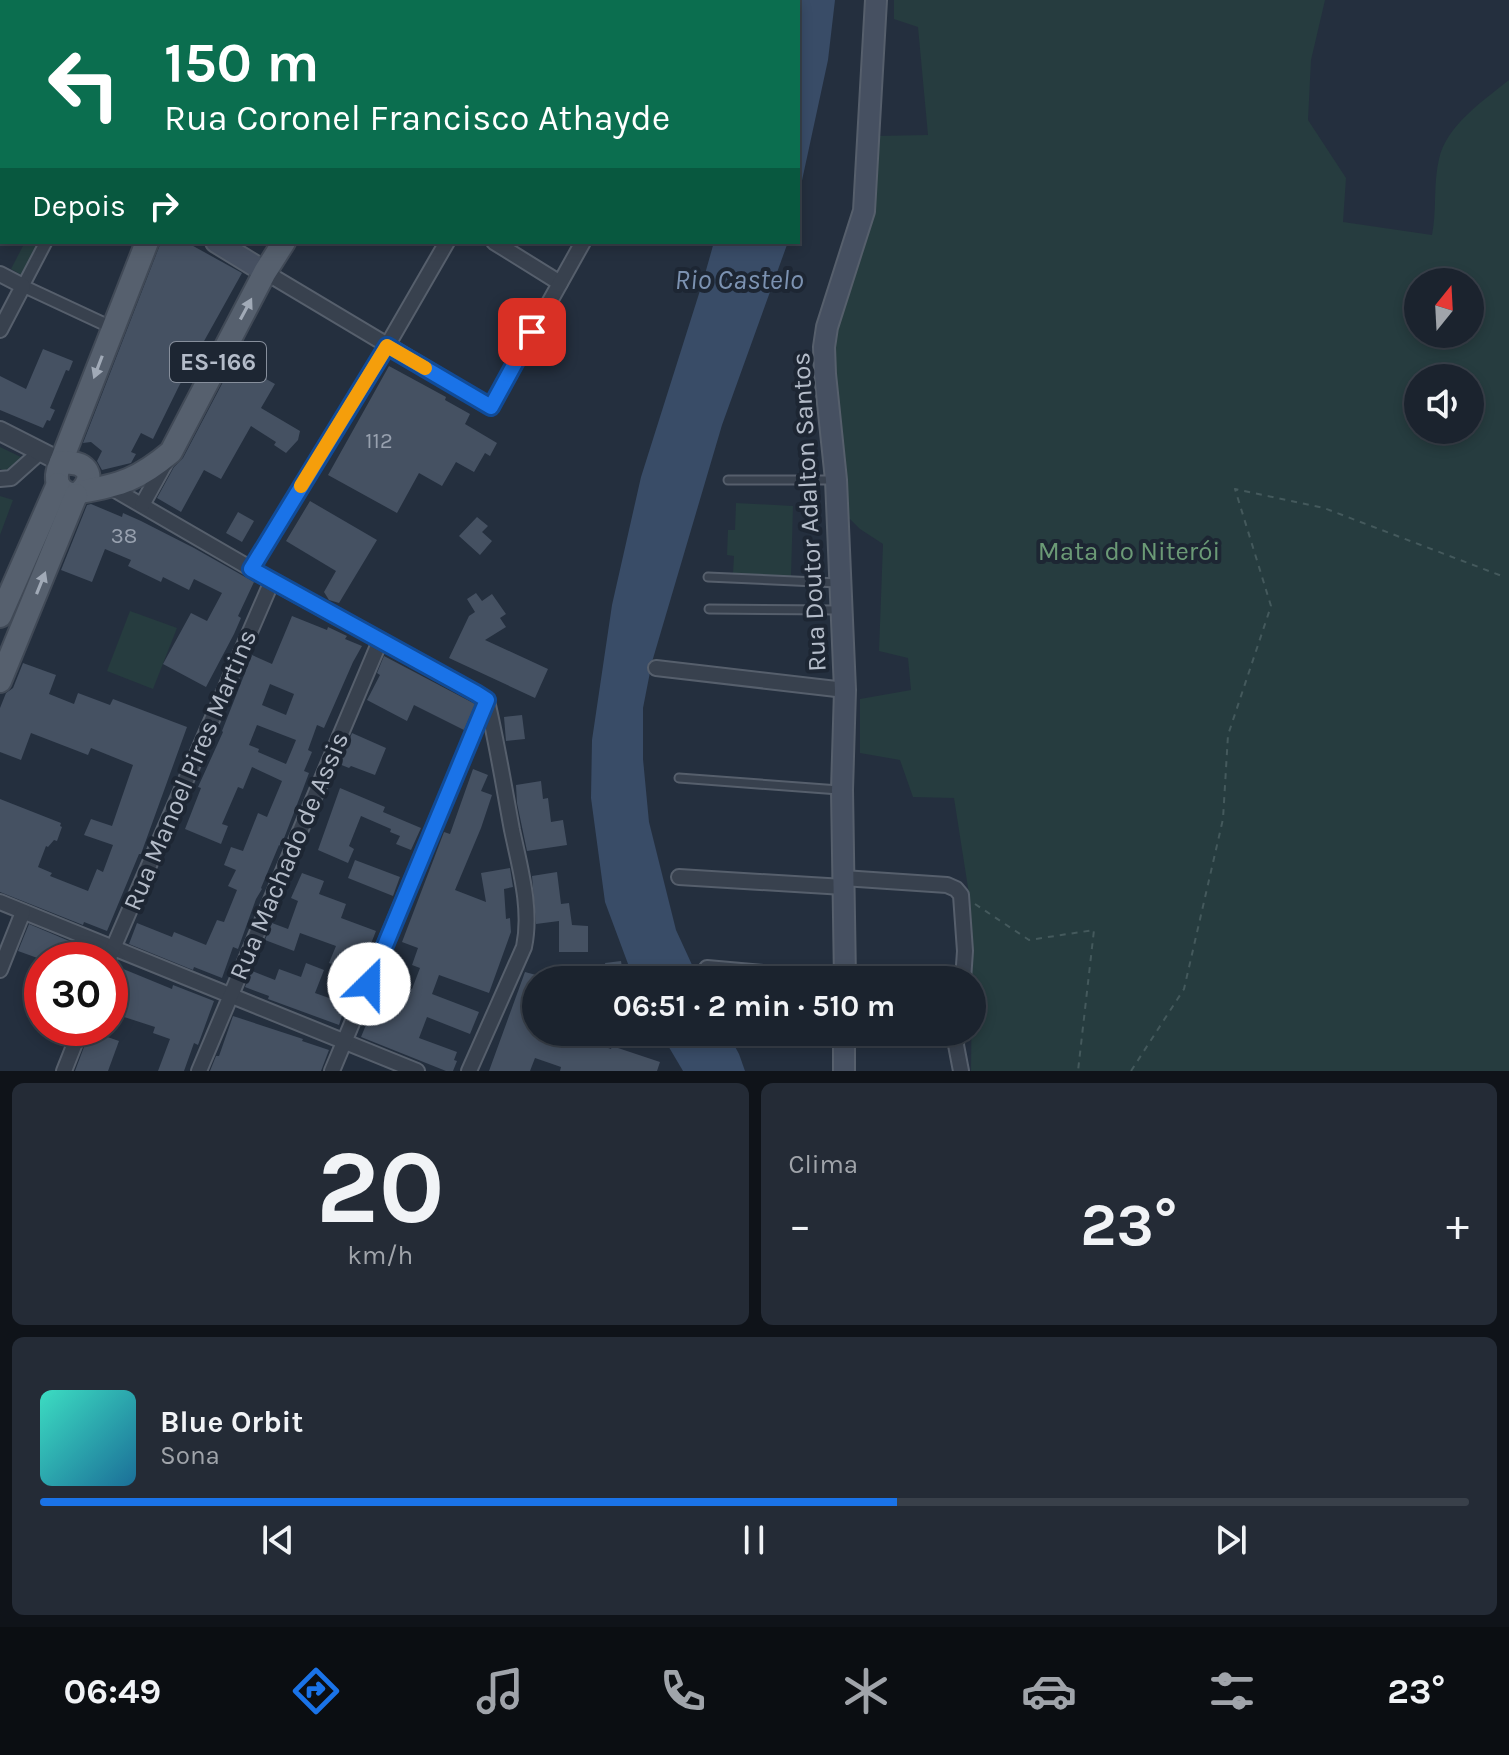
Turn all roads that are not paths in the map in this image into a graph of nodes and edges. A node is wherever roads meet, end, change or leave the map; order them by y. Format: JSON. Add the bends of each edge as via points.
{"nodes":[{"id":1,"x":876,"y":0,"type":"edge"},
{"id":2,"x":45,"y":244,"type":"edge"},
{"id":3,"x":146,"y":244,"type":"edge"},
{"id":4,"x":219,"y":244,"type":"edge"},
{"id":5,"x":283,"y":244,"type":"edge"},
{"id":6,"x":446,"y":244,"type":"edge"},
{"id":7,"x":497,"y":244,"type":"edge"},
{"id":8,"x":582,"y":244,"type":"edge"},
{"id":9,"x":265,"y":272,"type":"junction"},
{"id":10,"x":0,"y":274,"type":"edge"},
{"id":11,"x":560,"y":283,"type":"junction"},
{"id":12,"x":23,"y":286,"type":"junction"},
{"id":13,"x":113,"y":328,"type":"junction"},
{"id":14,"x":0,"y":330,"type":"edge"},
{"id":15,"x":387,"y":346,"type":"junction"},
{"id":16,"x":0,"y":431,"type":"edge"},
{"id":17,"x":40,"y":452,"type":"junction"},
{"id":18,"x":171,"y":452,"type":"junction"},
{"id":19,"x":0,"y":479,"type":"edge"},
{"id":20,"x":728,"y":480,"type":"dead end"},
{"id":21,"x":836,"y":480,"type":"junction"},
{"id":22,"x":69,"y":483,"type":"junction"},
{"id":23,"x":110,"y":487,"type":"junction"},
{"id":24,"x":142,"y":505,"type":"junction"},
{"id":25,"x":251,"y":569,"type":"junction"},
{"id":26,"x":708,"y":577,"type":"dead end"},
{"id":27,"x":272,"y":581,"type":"junction"},
{"id":28,"x":841,"y":583,"type":"junction"},
{"id":29,"x":709,"y":609,"type":"dead end"},
{"id":30,"x":842,"y":610,"type":"junction"},
{"id":31,"x":2,"y":612,"type":"edge"},
{"id":32,"x":27,"y":616,"type":"junction"},
{"id":33,"x":380,"y":641,"type":"junction"},
{"id":34,"x":656,"y":668,"type":"dead end"},
{"id":35,"x":0,"y":681,"type":"edge"},
{"id":36,"x":845,"y":690,"type":"junction"},
{"id":37,"x":487,"y":700,"type":"junction"},
{"id":38,"x":679,"y":778,"type":"dead end"},
{"id":39,"x":842,"y":790,"type":"junction"},
{"id":40,"x":679,"y":877,"type":"dead end"},
{"id":41,"x":844,"y":883,"type":"junction"},
{"id":42,"x":0,"y":902,"type":"edge"},
{"id":43,"x":23,"y":912,"type":"junction"},
{"id":44,"x":86,"y":942,"type":"edge"},
{"id":45,"x":116,"y":942,"type":"edge"},
{"id":46,"x":128,"y":960,"type":"edge"},
{"id":47,"x":843,"y":966,"type":"edge"},
{"id":48,"x":964,"y":966,"type":"edge"},
{"id":49,"x":0,"y":970,"type":"edge"},
{"id":50,"x":229,"y":995,"type":"junction"},
{"id":51,"x":345,"y":1041,"type":"junction"},
{"id":52,"x":74,"y":1046,"type":"edge"},
{"id":53,"x":844,"y":1046,"type":"edge"},
{"id":54,"x":956,"y":1046,"type":"edge"},
{"id":55,"x":64,"y":1071,"type":"edge"},
{"id":56,"x":199,"y":1071,"type":"edge"},
{"id":57,"x":332,"y":1071,"type":"edge"},
{"id":58,"x":417,"y":1071,"type":"edge"},
{"id":59,"x":469,"y":1071,"type":"edge"},
{"id":60,"x":844,"y":1071,"type":"edge"},
{"id":61,"x":961,"y":1071,"type":"edge"}],
"edges":[{"from":1,"to":21,"type":"main road","name":"Rua Doutor Adalton Santos","via":[[864,211],[824,347]]},
{"from":2,"to":12,"type":"street"},
{"from":3,"to":13,"type":"main road"},
{"from":4,"to":9,"type":"main road"},
{"from":5,"to":9,"type":"main road","number":"ES-166"},
{"from":6,"to":15,"type":"street"},
{"from":7,"to":11,"type":"street"},
{"from":8,"to":11,"type":"street"},
{"from":9,"to":15,"type":"street"},
{"from":18,"to":9,"type":"main road","number":"ES-166","one_way":true},
{"from":10,"to":12,"type":"street"},
{"from":11,"to":15,"type":"street","via":[[491,407]]},
{"from":12,"to":13,"type":"street"},
{"from":12,"to":14,"type":"street"},
{"from":13,"to":22,"type":"main road","one_way":true},
{"from":15,"to":25,"type":"street"},
{"from":16,"to":17,"type":"street"},
{"from":17,"to":19,"type":"street","via":[[11,478]]},
{"from":17,"to":22,"type":"street"},
{"from":18,"to":23,"type":"main road","via":[[145,472]]},
{"from":18,"to":24,"type":"street"},
{"from":20,"to":21,"type":"lane"},
{"from":21,"to":28,"type":"main road","name":"Rua Doutor Adalton Santos"},
{"from":22,"to":23,"type":"main road"},
{"from":22,"to":31,"type":"main road"},
{"from":32,"to":22,"type":"main road","one_way":true},
{"from":23,"to":24,"type":"street"},
{"from":24,"to":25,"type":"street"},
{"from":25,"to":27,"type":"street"},
{"from":26,"to":28,"type":"lane"},
{"from":27,"to":33,"type":"street"},
{"from":27,"to":45,"type":"street","name":"Rua Manoel Pires Martins"},
{"from":28,"to":30,"type":"main road","name":"Rua Doutor Adalton Santos"},
{"from":29,"to":30,"type":"lane"},
{"from":30,"to":36,"type":"main road","name":"Rua Doutor Adalton Santos"},
{"from":31,"to":32,"type":"main road"},
{"from":32,"to":35,"type":"main road"},
{"from":33,"to":37,"type":"street"},
{"from":33,"to":50,"type":"street","name":"Rua Machado de Assis"},
{"from":34,"to":36,"type":"street"},
{"from":36,"to":39,"type":"main road","name":"Rua Doutor Adalton Santos"},
{"from":37,"to":51,"type":"street"},
{"from":37,"to":59,"type":"street","via":[[527,933]]},
{"from":38,"to":39,"type":"lane"},
{"from":39,"to":41,"type":"main road","name":"Rua Doutor Adalton Santos"},
{"from":40,"to":41,"type":"street"},
{"from":41,"to":47,"type":"main road","name":"Rua Doutor Adalton Santos"},
{"from":41,"to":48,"type":"street","via":[[947,885],[958,892]]},
{"from":42,"to":43,"type":"street"},
{"from":43,"to":44,"type":"street"},
{"from":43,"to":49,"type":"street"},
{"from":46,"to":50,"type":"street"},
{"from":50,"to":51,"type":"street"},
{"from":50,"to":56,"type":"street","name":"Rua Machado de Assis"},
{"from":51,"to":57,"type":"street"},
{"from":51,"to":58,"type":"street"},
{"from":52,"to":55,"type":"street"},
{"from":53,"to":60,"type":"main road"},
{"from":54,"to":61,"type":"street"}]}
